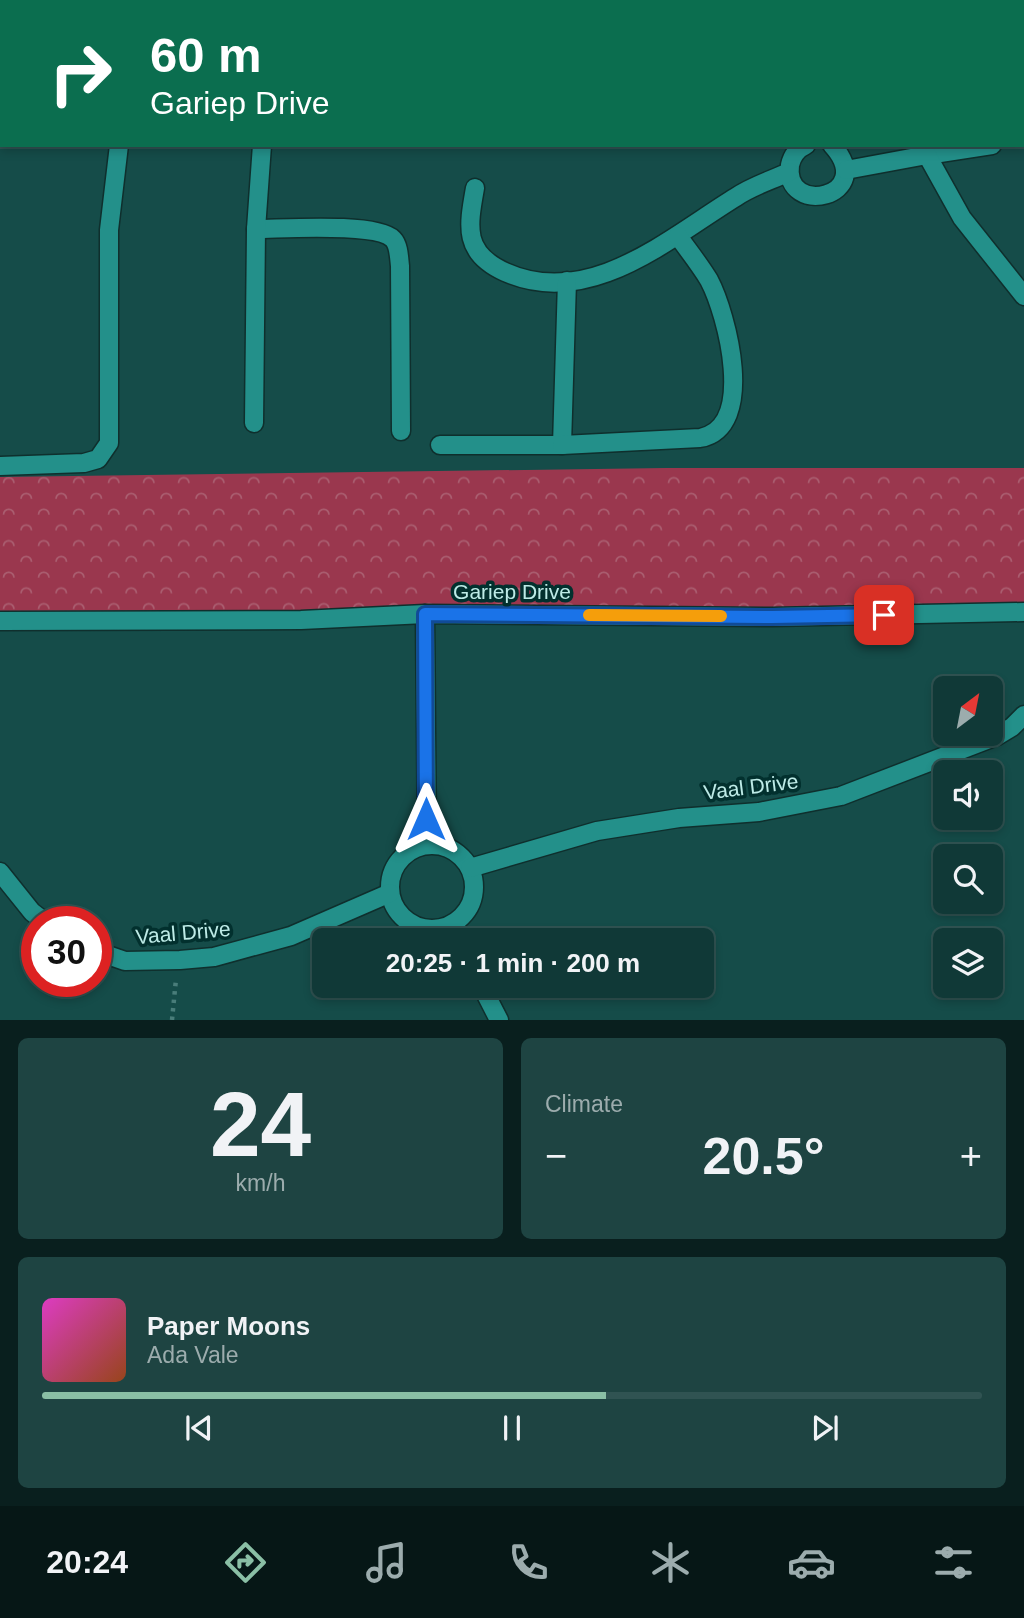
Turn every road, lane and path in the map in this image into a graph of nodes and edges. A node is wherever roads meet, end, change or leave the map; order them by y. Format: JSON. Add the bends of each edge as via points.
{"nodes":[{"id":1,"x":119,"y":147,"type":"edge"},
{"id":2,"x":262,"y":147,"type":"edge"},
{"id":3,"x":801,"y":147,"type":"edge"},
{"id":4,"x":833,"y":147,"type":"edge"},
{"id":5,"x":979,"y":147,"type":"edge"},
{"id":6,"x":927,"y":155,"type":"junction"},
{"id":7,"x":846,"y":170,"type":"junction"},
{"id":8,"x":789,"y":173,"type":"junction"},
{"id":9,"x":475,"y":188,"type":"dead end"},
{"id":10,"x":256,"y":229,"type":"junction"},
{"id":11,"x":678,"y":236,"type":"junction"},
{"id":12,"x":567,"y":281,"type":"junction"},
{"id":13,"x":1024,"y":296,"type":"edge"},
{"id":14,"x":254,"y":423,"type":"dead end"},
{"id":15,"x":401,"y":431,"type":"dead end"},
{"id":16,"x":562,"y":444,"type":"junction"},
{"id":17,"x":440,"y":445,"type":"dead end"},
{"id":18,"x":0,"y":466,"type":"edge"},
{"id":19,"x":1024,"y":612,"type":"edge"},
{"id":20,"x":425,"y":614,"type":"junction"},
{"id":21,"x":0,"y":621,"type":"edge"},
{"id":22,"x":1024,"y":715,"type":"edge"},
{"id":23,"x":427,"y":845,"type":"junction"},
{"id":24,"x":470,"y":868,"type":"junction"},
{"id":25,"x":0,"y":872,"type":"edge"},
{"id":26,"x":390,"y":893,"type":"junction"},
{"id":27,"x":27,"y":906,"type":"edge"},
{"id":28,"x":428,"y":928,"type":"edge"},
{"id":29,"x":456,"y":928,"type":"edge"},
{"id":30,"x":112,"y":957,"type":"edge"},
{"id":31,"x":180,"y":960,"type":"junction"},
{"id":32,"x":488,"y":998,"type":"edge"},
{"id":33,"x":172,"y":1020,"type":"edge"},
{"id":34,"x":499,"y":1020,"type":"edge"}],
"edges":[{"from":1,"to":18,"type":"street","via":[[109,230],[109,443],[98,459],[84,463]]},
{"from":2,"to":10,"type":"street"},
{"from":3,"to":8,"type":"street","via":[[791,159]]},
{"from":4,"to":7,"type":"street"},
{"from":5,"to":6,"type":"street"},
{"from":6,"to":7,"type":"street"},
{"from":6,"to":13,"type":"street","via":[[962,218]]},
{"from":7,"to":8,"type":"street","via":[[841,186],[827,196],[810,197],[796,188]]},
{"from":8,"to":11,"type":"street","via":[[738,195]]},
{"from":9,"to":12,"type":"street","via":[[470,229],[472,243],[483,259],[522,280]]},
{"from":10,"to":14,"type":"street"},
{"from":10,"to":15,"type":"street","via":[[377,231],[396,243]]},
{"from":11,"to":12,"type":"street","via":[[618,269]]},
{"from":11,"to":16,"type":"street","via":[[709,281],[728,335],[732,401],[727,418],[721,428],[701,438]]},
{"from":12,"to":16,"type":"street"},
{"from":16,"to":17,"type":"street"},
{"from":19,"to":20,"type":"street","name":"Gariep Drive","via":[[772,617]]},
{"from":20,"to":21,"type":"street","name":"Gariep Drive","via":[[301,620]]},
{"from":20,"to":23,"type":"street"},
{"from":22,"to":24,"type":"street","name":"Vaal Drive","via":[[997,736],[841,796],[759,812],[609,829]]},
{"from":23,"to":24,"type":"street","via":[[447,847]]},
{"from":23,"to":26,"type":"street","via":[[403,856],[390,880]]},
{"from":24,"to":29,"type":"street","via":[[472,901]]},
{"from":25,"to":27,"type":"street"},
{"from":26,"to":28,"type":"street","via":[[406,920]]},
{"from":26,"to":31,"type":"street","name":"Vaal Drive","via":[[272,942],[214,957]]},
{"from":30,"to":31,"type":"street","name":"Vaal Drive","via":[[125,961]]},
{"from":31,"to":33,"type":"path"},
{"from":32,"to":34,"type":"street"}]}
